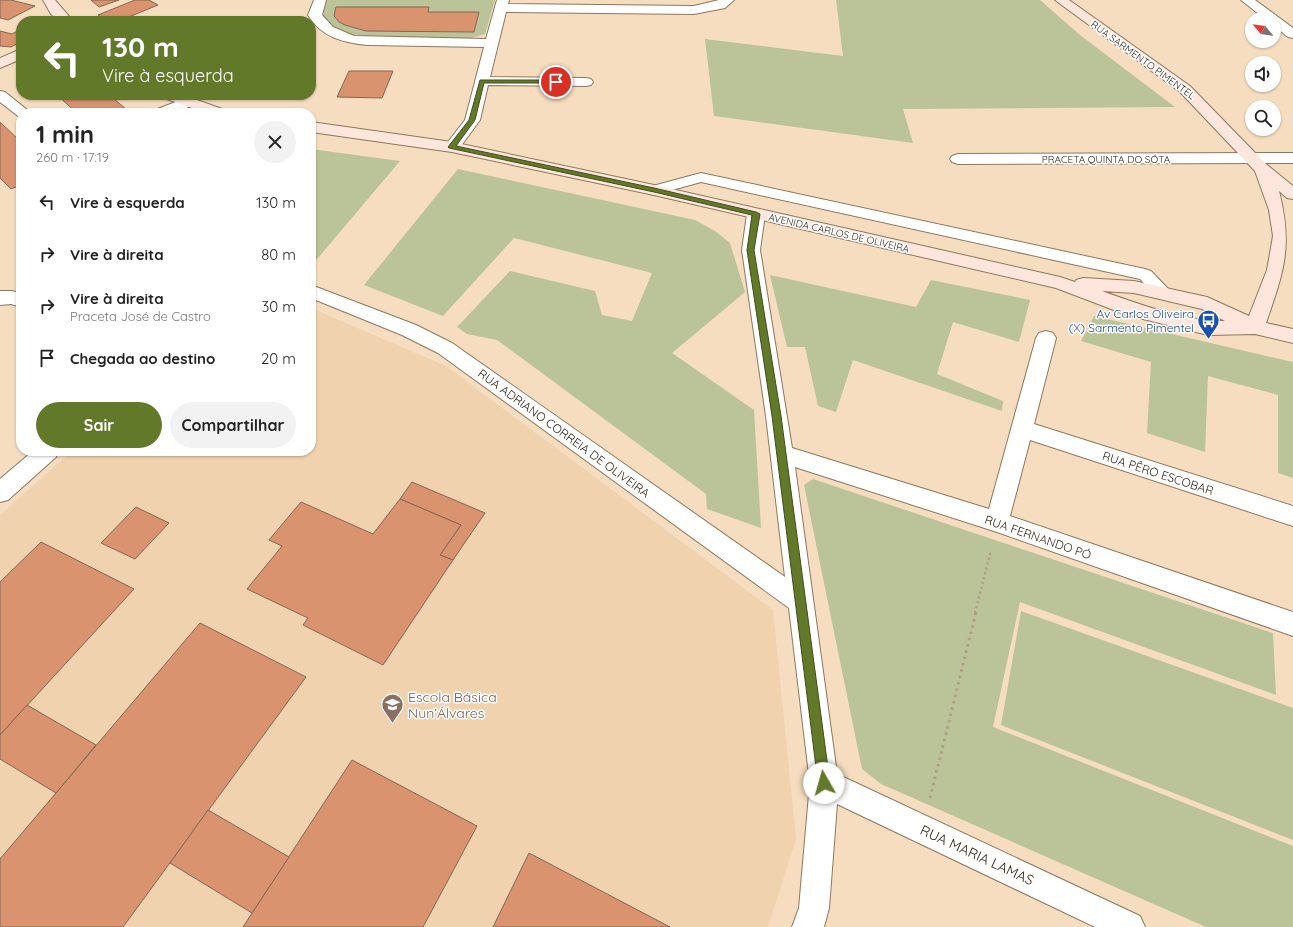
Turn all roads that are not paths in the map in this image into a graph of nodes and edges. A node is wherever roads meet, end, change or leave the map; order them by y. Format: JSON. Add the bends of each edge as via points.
{"nodes":[{"id":1,"x":49,"y":0,"type":"edge"},
{"id":2,"x":320,"y":0,"type":"edge"},
{"id":3,"x":728,"y":0,"type":"edge"},
{"id":4,"x":1061,"y":0,"type":"edge"},
{"id":5,"x":1247,"y":0,"type":"edge"},
{"id":6,"x":502,"y":4,"type":"edge"},
{"id":7,"x":1263,"y":12,"type":"edge"},
{"id":8,"x":61,"y":16,"type":"edge"},
{"id":9,"x":316,"y":16,"type":"edge"},
{"id":10,"x":316,"y":17,"type":"edge"},
{"id":11,"x":1281,"y":25,"type":"edge"},
{"id":12,"x":1293,"y":34,"type":"edge"},
{"id":13,"x":492,"y":43,"type":"junction"},
{"id":14,"x":16,"y":55,"type":"edge"},
{"id":15,"x":2,"y":62,"type":"edge"},
{"id":16,"x":482,"y":81,"type":"junction"},
{"id":17,"x":586,"y":82,"type":"dead end"},
{"id":18,"x":0,"y":95,"type":"edge"},
{"id":19,"x":181,"y":100,"type":"edge"},
{"id":20,"x":186,"y":102,"type":"junction"},
{"id":21,"x":17,"y":108,"type":"edge"},
{"id":22,"x":172,"y":108,"type":"edge"},
{"id":23,"x":205,"y":108,"type":"edge"},
{"id":24,"x":316,"y":129,"type":"edge"},
{"id":25,"x":452,"y":147,"type":"junction"},
{"id":26,"x":1293,"y":158,"type":"edge"},
{"id":27,"x":958,"y":159,"type":"dead end"},
{"id":28,"x":1257,"y":163,"type":"junction"},
{"id":29,"x":654,"y":190,"type":"junction"},
{"id":30,"x":1293,"y":194,"type":"edge"},
{"id":31,"x":756,"y":214,"type":"junction"},
{"id":32,"x":890,"y":218,"type":"junction"},
{"id":33,"x":883,"y":243,"type":"junction"},
{"id":34,"x":1060,"y":282,"type":"junction"},
{"id":35,"x":316,"y":293,"type":"edge"},
{"id":36,"x":1166,"y":295,"type":"junction"},
{"id":37,"x":0,"y":298,"type":"edge"},
{"id":38,"x":16,"y":298,"type":"edge"},
{"id":39,"x":1254,"y":327,"type":"junction"},
{"id":40,"x":1293,"y":336,"type":"edge"},
{"id":41,"x":1046,"y":338,"type":"dead end"},
{"id":42,"x":1023,"y":429,"type":"junction"},
{"id":43,"x":782,"y":454,"type":"junction"},
{"id":44,"x":42,"y":456,"type":"edge"},
{"id":45,"x":0,"y":493,"type":"edge"},
{"id":46,"x":1293,"y":516,"type":"edge"},
{"id":47,"x":997,"y":522,"type":"junction"},
{"id":48,"x":801,"y":602,"type":"junction"},
{"id":49,"x":1293,"y":624,"type":"edge"},
{"id":50,"x":824,"y":783,"type":"junction"},
{"id":51,"x":808,"y":927,"type":"edge"},
{"id":52,"x":1129,"y":927,"type":"edge"}],
"edges":[{"from":1,"to":8,"type":"main road"},
{"from":2,"to":9,"type":"street"},
{"from":3,"to":6,"type":"street","via":[[720,5],[694,10]]},
{"from":4,"to":28,"type":"main road","name":"RUA SARMENTO PIMENTEL","via":[[1186,89]]},
{"from":5,"to":7,"type":"street"},
{"from":6,"to":13,"type":"street"},
{"from":10,"to":13,"type":"street","via":[[328,30],[342,37],[368,41]]},
{"from":11,"to":12,"type":"street"},
{"from":13,"to":16,"type":"street"},
{"from":14,"to":15,"type":"main road"},
{"from":16,"to":17,"type":"street"},
{"from":16,"to":25,"type":"street","via":[[472,120]]},
{"from":18,"to":21,"type":"street"},
{"from":19,"to":20,"type":"main road"},
{"from":20,"to":22,"type":"street"},
{"from":20,"to":23,"type":"main road"},
{"from":24,"to":25,"type":"main road","name":"AVENIDA CARLOS DE OLIVEIRA"},
{"from":25,"to":29,"type":"main road","name":"AVENIDA CARLOS DE OLIVEIRA"},
{"from":26,"to":28,"type":"street","name":"PRACETA QUINTA DO SÓTA"},
{"from":27,"to":28,"type":"street","name":"PRACETA QUINTA DO SÓTA"},
{"from":28,"to":30,"type":"main road","name":"RUA SARMENTO PIMENTEL"},
{"from":28,"to":39,"type":"main road","via":[[1279,214],[1282,236],[1280,256]]},
{"from":29,"to":31,"type":"main road","name":"AVENIDA CARLOS DE OLIVEIRA"},
{"from":29,"to":32,"type":"lane","via":[[701,176]]},
{"from":31,"to":33,"type":"main road","name":"AVENIDA CARLOS DE OLIVEIRA"},
{"from":31,"to":43,"type":"street","via":[[751,250]]},
{"from":32,"to":33,"type":"lane"},
{"from":32,"to":36,"type":"lane","via":[[1145,275]]},
{"from":33,"to":34,"type":"main road","name":"AVENIDA CARLOS DE OLIVEIRA"},
{"from":34,"to":36,"type":"main road","name":"AVENIDA CARLOS DE OLIVEIRA","via":[[1134,287]]},
{"from":34,"to":39,"type":"main road","name":"AVENIDA CARLOS DE OLIVEIRA","via":[[1134,310],[1208,328]]},
{"from":35,"to":48,"type":"street","name":"RUA ADRIANO CORREIA DE OLIVEIRA","via":[[409,330],[445,348]]},
{"from":36,"to":39,"type":"main road","name":"AVENIDA CARLOS DE OLIVEIRA","via":[[1207,304]]},
{"from":37,"to":38,"type":"street"},
{"from":39,"to":40,"type":"main road","name":"AVENIDA CARLOS DE OLIVEIRA"},
{"from":41,"to":42,"type":"street"},
{"from":42,"to":46,"type":"street","name":"RUA PÊRO ESCOBAR"},
{"from":42,"to":47,"type":"street"},
{"from":43,"to":47,"type":"street","name":"RUA FERNANDO PÓ"},
{"from":43,"to":48,"type":"street"},
{"from":44,"to":45,"type":"street"},
{"from":47,"to":49,"type":"street","name":"RUA FERNANDO PÓ"},
{"from":48,"to":50,"type":"street"},
{"from":50,"to":51,"type":"street","via":[[814,908]]},
{"from":50,"to":52,"type":"street","name":"RUA MARIA LAMAS"}]}
